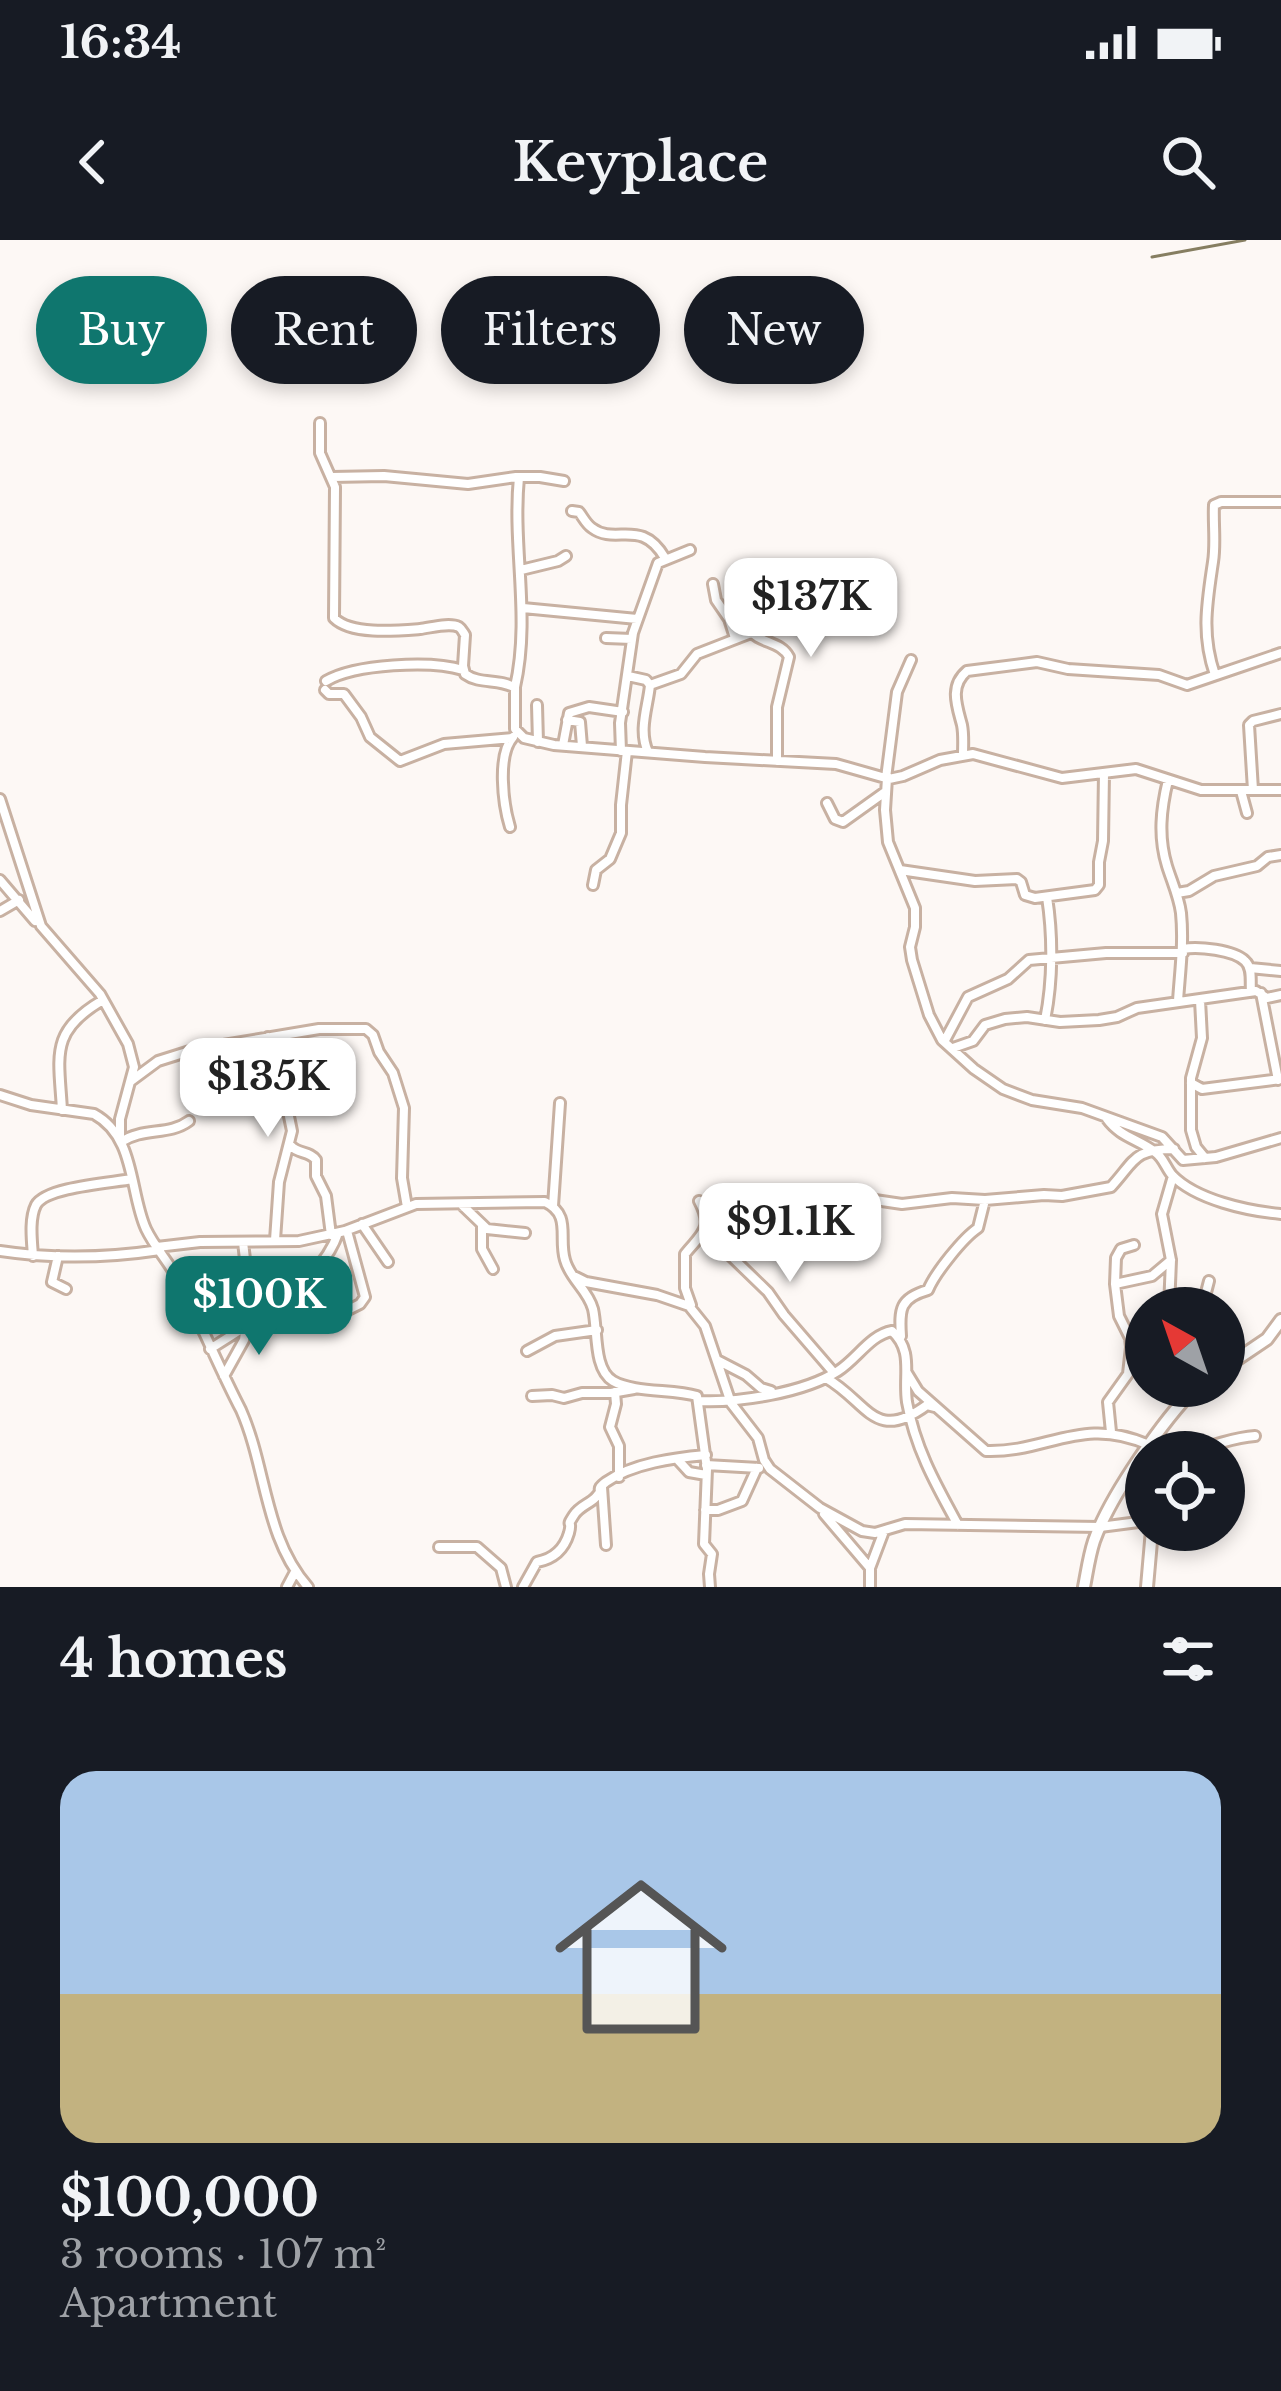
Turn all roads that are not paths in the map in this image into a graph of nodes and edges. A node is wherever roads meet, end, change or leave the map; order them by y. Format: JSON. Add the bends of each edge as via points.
{"nodes":[{"id":1,"x":320,"y":423,"type":"dead end"},
{"id":2,"x":331,"y":477,"type":"junction"},
{"id":3,"x":519,"y":477,"type":"junction"},
{"id":4,"x":564,"y":481,"type":"dead end"},
{"id":5,"x":1281,"y":502,"type":"edge"},
{"id":6,"x":572,"y":511,"type":"dead end"},
{"id":7,"x":690,"y":550,"type":"dead end"},
{"id":8,"x":566,"y":556,"type":"dead end"},
{"id":9,"x":664,"y":558,"type":"junction"},
{"id":10,"x":521,"y":570,"type":"junction"},
{"id":11,"x":752,"y":577,"type":"dead end"},
{"id":12,"x":713,"y":584,"type":"dead end"},
{"id":13,"x":524,"y":608,"type":"junction"},
{"id":14,"x":637,"y":619,"type":"junction"},
{"id":15,"x":751,"y":633,"type":"junction"},
{"id":16,"x":606,"y":638,"type":"dead end"},
{"id":17,"x":735,"y":638,"type":"junction"},
{"id":18,"x":632,"y":639,"type":"junction"},
{"id":19,"x":1281,"y":653,"type":"edge"},
{"id":20,"x":911,"y":660,"type":"dead end"},
{"id":21,"x":463,"y":670,"type":"junction"},
{"id":22,"x":1216,"y":675,"type":"junction"},
{"id":23,"x":628,"y":676,"type":"junction"},
{"id":24,"x":650,"y":685,"type":"junction"},
{"id":25,"x":515,"y":688,"type":"junction"},
{"id":26,"x":537,"y":705,"type":"dead end"},
{"id":27,"x":622,"y":712,"type":"junction"},
{"id":28,"x":1281,"y":714,"type":"edge"},
{"id":29,"x":567,"y":719,"type":"junction"},
{"id":30,"x":515,"y":736,"type":"junction"},
{"id":31,"x":538,"y":742,"type":"junction"},
{"id":32,"x":563,"y":745,"type":"junction"},
{"id":33,"x":582,"y":746,"type":"junction"},
{"id":34,"x":624,"y":751,"type":"junction"},
{"id":35,"x":649,"y":753,"type":"junction"},
{"id":36,"x":963,"y":755,"type":"junction"},
{"id":37,"x":777,"y":761,"type":"junction"},
{"id":38,"x":1104,"y":773,"type":"junction"},
{"id":39,"x":886,"y":778,"type":"junction"},
{"id":40,"x":1168,"y":780,"type":"junction"},
{"id":41,"x":1241,"y":790,"type":"junction"},
{"id":42,"x":1253,"y":790,"type":"junction"},
{"id":43,"x":1281,"y":790,"type":"edge"},
{"id":44,"x":886,"y":791,"type":"junction"},
{"id":45,"x":0,"y":799,"type":"edge"},
{"id":46,"x":826,"y":802,"type":"dead end"},
{"id":47,"x":1247,"y":813,"type":"dead end"},
{"id":48,"x":510,"y":827,"type":"dead end"},
{"id":49,"x":1281,"y":855,"type":"edge"},
{"id":50,"x":900,"y":870,"type":"junction"},
{"id":51,"x":0,"y":880,"type":"edge"},
{"id":52,"x":592,"y":885,"type":"dead end"},
{"id":53,"x":1177,"y":893,"type":"junction"},
{"id":54,"x":1047,"y":897,"type":"junction"},
{"id":55,"x":19,"y":900,"type":"junction"},
{"id":56,"x":0,"y":911,"type":"edge"},
{"id":57,"x":41,"y":926,"type":"junction"},
{"id":58,"x":1183,"y":951,"type":"junction"},
{"id":59,"x":1049,"y":958,"type":"junction"},
{"id":60,"x":1250,"y":968,"type":"junction"},
{"id":61,"x":1281,"y":971,"type":"edge"},
{"id":62,"x":1256,"y":992,"type":"junction"},
{"id":63,"x":1281,"y":995,"type":"edge"},
{"id":64,"x":103,"y":1000,"type":"junction"},
{"id":65,"x":1200,"y":1000,"type":"junction"},
{"id":66,"x":1178,"y":1001,"type":"junction"},
{"id":67,"x":1045,"y":1020,"type":"junction"},
{"id":68,"x":268,"y":1037,"type":"junction"},
{"id":69,"x":948,"y":1045,"type":"junction"},
{"id":70,"x":1280,"y":1079,"type":"edge"},
{"id":71,"x":131,"y":1081,"type":"junction"},
{"id":72,"x":1191,"y":1083,"type":"junction"},
{"id":73,"x":0,"y":1095,"type":"edge"},
{"id":74,"x":560,"y":1103,"type":"dead end"},
{"id":75,"x":62,"y":1110,"type":"junction"},
{"id":76,"x":1106,"y":1118,"type":"junction"},
{"id":77,"x":190,"y":1121,"type":"dead end"},
{"id":78,"x":1281,"y":1138,"type":"edge"},
{"id":79,"x":121,"y":1141,"type":"junction"},
{"id":80,"x":290,"y":1145,"type":"junction"},
{"id":81,"x":1151,"y":1149,"type":"junction"},
{"id":82,"x":1174,"y":1149,"type":"junction"},
{"id":83,"x":1206,"y":1159,"type":"junction"},
{"id":84,"x":1173,"y":1175,"type":"junction"},
{"id":85,"x":132,"y":1179,"type":"junction"},
{"id":86,"x":985,"y":1200,"type":"junction"},
{"id":87,"x":699,"y":1202,"type":"dead end"},
{"id":88,"x":461,"y":1203,"type":"junction"},
{"id":89,"x":812,"y":1203,"type":"dead end"},
{"id":90,"x":554,"y":1206,"type":"junction"},
{"id":91,"x":407,"y":1207,"type":"junction"},
{"id":92,"x":1281,"y":1214,"type":"edge"},
{"id":93,"x":362,"y":1224,"type":"junction"},
{"id":94,"x":482,"y":1226,"type":"junction"},
{"id":95,"x":705,"y":1231,"type":"junction"},
{"id":96,"x":338,"y":1233,"type":"junction"},
{"id":97,"x":525,"y":1233,"type":"dead end"},
{"id":98,"x":275,"y":1240,"type":"junction"},
{"id":99,"x":243,"y":1242,"type":"junction"},
{"id":100,"x":1134,"y":1246,"type":"dead end"},
{"id":101,"x":158,"y":1249,"type":"junction"},
{"id":102,"x":0,"y":1251,"type":"edge"},
{"id":103,"x":33,"y":1256,"type":"junction"},
{"id":104,"x":58,"y":1256,"type":"junction"},
{"id":105,"x":1171,"y":1260,"type":"junction"},
{"id":106,"x":388,"y":1262,"type":"dead end"},
{"id":107,"x":493,"y":1269,"type":"dead end"},
{"id":108,"x":250,"y":1272,"type":"junction"},
{"id":109,"x":227,"y":1276,"type":"dead end"},
{"id":110,"x":260,"y":1277,"type":"dead end"},
{"id":111,"x":575,"y":1277,"type":"junction"},
{"id":112,"x":1209,"y":1281,"type":"dead end"},
{"id":113,"x":1115,"y":1284,"type":"junction"},
{"id":114,"x":602,"y":1285,"type":"junction"},
{"id":115,"x":1170,"y":1287,"type":"edge"},
{"id":116,"x":1207,"y":1287,"type":"edge"},
{"id":117,"x":66,"y":1288,"type":"dead end"},
{"id":118,"x":592,"y":1307,"type":"junction"},
{"id":119,"x":346,"y":1311,"type":"dead end"},
{"id":120,"x":694,"y":1312,"type":"junction"},
{"id":121,"x":1281,"y":1320,"type":"edge"},
{"id":122,"x":247,"y":1324,"type":"junction"},
{"id":123,"x":597,"y":1330,"type":"junction"},
{"id":124,"x":901,"y":1341,"type":"junction"},
{"id":125,"x":210,"y":1349,"type":"junction"},
{"id":126,"x":527,"y":1351,"type":"dead end"},
{"id":127,"x":1245,"y":1354,"type":"edge"},
{"id":128,"x":716,"y":1360,"type":"junction"},
{"id":129,"x":907,"y":1372,"type":"junction"},
{"id":130,"x":830,"y":1375,"type":"junction"},
{"id":131,"x":223,"y":1377,"type":"junction"},
{"id":132,"x":636,"y":1388,"type":"junction"},
{"id":133,"x":615,"y":1392,"type":"junction"},
{"id":134,"x":775,"y":1392,"type":"junction"},
{"id":135,"x":532,"y":1396,"type":"dead end"},
{"id":136,"x":698,"y":1401,"type":"junction"},
{"id":137,"x":731,"y":1403,"type":"junction"},
{"id":138,"x":936,"y":1407,"type":"junction"},
{"id":139,"x":910,"y":1417,"type":"junction"},
{"id":140,"x":1111,"y":1432,"type":"junction"},
{"id":141,"x":1125,"y":1436,"type":"edge"},
{"id":142,"x":1255,"y":1436,"type":"dead end"},
{"id":143,"x":1245,"y":1437,"type":"edge"},
{"id":144,"x":677,"y":1460,"type":"junction"},
{"id":145,"x":706,"y":1465,"type":"junction"},
{"id":146,"x":757,"y":1468,"type":"junction"},
{"id":147,"x":770,"y":1469,"type":"junction"},
{"id":148,"x":619,"y":1477,"type":"junction"},
{"id":149,"x":1125,"y":1482,"type":"edge"},
{"id":150,"x":602,"y":1486,"type":"junction"},
{"id":151,"x":820,"y":1508,"type":"junction"},
{"id":152,"x":705,"y":1510,"type":"junction"},
{"id":153,"x":1125,"y":1524,"type":"edge"},
{"id":154,"x":958,"y":1525,"type":"junction"},
{"id":155,"x":1100,"y":1527,"type":"junction"},
{"id":156,"x":884,"y":1530,"type":"junction"},
{"id":157,"x":606,"y":1545,"type":"dead end"},
{"id":158,"x":440,"y":1546,"type":"dead end"},
{"id":159,"x":1150,"y":1551,"type":"edge"},
{"id":160,"x":870,"y":1568,"type":"junction"},
{"id":161,"x":296,"y":1571,"type":"junction"},
{"id":162,"x":287,"y":1587,"type":"edge"},
{"id":163,"x":308,"y":1587,"type":"edge"},
{"id":164,"x":506,"y":1587,"type":"edge"},
{"id":165,"x":524,"y":1587,"type":"edge"},
{"id":166,"x":710,"y":1587,"type":"edge"},
{"id":167,"x":870,"y":1587,"type":"edge"},
{"id":168,"x":1084,"y":1587,"type":"edge"},
{"id":169,"x":1147,"y":1587,"type":"edge"}],
"edges":[{"from":1,"to":2,"type":"street"},
{"from":2,"to":3,"type":"street","via":[[468,484]]},
{"from":2,"to":21,"type":"street","via":[[337,622],[459,628]]},
{"from":3,"to":4,"type":"street"},
{"from":3,"to":10,"type":"street"},
{"from":5,"to":22,"type":"street","via":[[1214,505],[1205,634]]},
{"from":6,"to":9,"type":"street","via":[[598,532],[645,537]]},
{"from":7,"to":9,"type":"street"},
{"from":8,"to":10,"type":"street"},
{"from":9,"to":14,"type":"street"},
{"from":10,"to":13,"type":"street"},
{"from":11,"to":15,"type":"street"},
{"from":12,"to":17,"type":"street"},
{"from":13,"to":14,"type":"street"},
{"from":13,"to":25,"type":"street"},
{"from":14,"to":18,"type":"street"},
{"from":15,"to":17,"type":"street"},
{"from":15,"to":37,"type":"street","via":[[789,657],[777,707]]},
{"from":16,"to":18,"type":"street"},
{"from":17,"to":24,"type":"street"},
{"from":18,"to":23,"type":"street"},
{"from":19,"to":22,"type":"street"},
{"from":20,"to":39,"type":"street","via":[[896,699]]},
{"from":21,"to":25,"type":"street"},
{"from":21,"to":30,"type":"street","via":[[416,664],[347,673],[326,685],[331,694],[343,692],[370,737],[400,761],[444,744]]},
{"from":22,"to":36,"type":"street","via":[[1187,685],[1037,662],[967,671],[955,701]]},
{"from":23,"to":24,"type":"street"},
{"from":23,"to":27,"type":"street"},
{"from":24,"to":35,"type":"street"},
{"from":25,"to":30,"type":"street"},
{"from":26,"to":31,"type":"street"},
{"from":27,"to":29,"type":"street","via":[[581,707]]},
{"from":27,"to":34,"type":"street"},
{"from":28,"to":42,"type":"street","via":[[1249,725]]},
{"from":29,"to":32,"type":"street"},
{"from":29,"to":33,"type":"street","via":[[581,724]]},
{"from":30,"to":31,"type":"street"},
{"from":30,"to":48,"type":"street","via":[[504,754]]},
{"from":31,"to":32,"type":"street"},
{"from":32,"to":33,"type":"street"},
{"from":33,"to":34,"type":"street"},
{"from":34,"to":35,"type":"street"},
{"from":34,"to":52,"type":"street","via":[[621,832]]},
{"from":35,"to":37,"type":"street"},
{"from":36,"to":38,"type":"street","via":[[1063,778]]},
{"from":36,"to":39,"type":"street"},
{"from":37,"to":39,"type":"street","via":[[836,764]]},
{"from":38,"to":40,"type":"street","via":[[1136,770]]},
{"from":38,"to":54,"type":"street","via":[[1098,888]]},
{"from":39,"to":44,"type":"street"},
{"from":40,"to":41,"type":"street"},
{"from":40,"to":53,"type":"street","via":[[1161,832]]},
{"from":41,"to":42,"type":"street"},
{"from":41,"to":47,"type":"street"},
{"from":42,"to":43,"type":"street"},
{"from":44,"to":46,"type":"street","via":[[843,822]]},
{"from":44,"to":50,"type":"street","via":[[888,842]]},
{"from":45,"to":57,"type":"street"},
{"from":49,"to":53,"type":"street"},
{"from":50,"to":54,"type":"street","via":[[1017,879],[1024,895]]},
{"from":50,"to":69,"type":"street","via":[[915,908],[912,960],[928,1015]]},
{"from":51,"to":55,"type":"street"},
{"from":53,"to":58,"type":"street"},
{"from":54,"to":59,"type":"street"},
{"from":55,"to":56,"type":"street"},
{"from":55,"to":57,"type":"street"},
{"from":57,"to":64,"type":"street"},
{"from":58,"to":59,"type":"street"},
{"from":58,"to":60,"type":"street","via":[[1212,949]]},
{"from":58,"to":66,"type":"street"},
{"from":59,"to":67,"type":"street"},
{"from":59,"to":69,"type":"street","via":[[1030,960],[970,995]]},
{"from":60,"to":61,"type":"street"},
{"from":60,"to":62,"type":"street"},
{"from":62,"to":63,"type":"street"},
{"from":62,"to":65,"type":"street"},
{"from":62,"to":70,"type":"street"},
{"from":64,"to":71,"type":"street","via":[[128,1044]]},
{"from":64,"to":75,"type":"street","via":[[61,1044]]},
{"from":65,"to":66,"type":"street"},
{"from":65,"to":72,"type":"street","via":[[1202,1039]]},
{"from":66,"to":67,"type":"street","via":[[1099,1020]]},
{"from":67,"to":69,"type":"street","via":[[1004,1019]]},
{"from":68,"to":71,"type":"street","via":[[176,1054]]},
{"from":68,"to":80,"type":"street","via":[[291,1118]]},
{"from":68,"to":91,"type":"street","via":[[370,1031],[404,1108]]},
{"from":69,"to":76,"type":"street","via":[[1003,1089]]},
{"from":70,"to":72,"type":"street","via":[[1202,1089]]},
{"from":71,"to":79,"type":"street"},
{"from":72,"to":83,"type":"street","via":[[1191,1134]]},
{"from":73,"to":75,"type":"street"},
{"from":74,"to":90,"type":"street"},
{"from":75,"to":79,"type":"street","via":[[100,1117]]},
{"from":76,"to":81,"type":"street"},
{"from":76,"to":82,"type":"street"},
{"from":77,"to":79,"type":"street"},
{"from":78,"to":83,"type":"street"},
{"from":79,"to":85,"type":"street"},
{"from":80,"to":96,"type":"street","via":[[316,1160]]},
{"from":80,"to":98,"type":"street"},
{"from":81,"to":82,"type":"street"},
{"from":81,"to":84,"type":"street"},
{"from":81,"to":86,"type":"street","via":[[1111,1187]]},
{"from":82,"to":83,"type":"street","via":[[1183,1160]]},
{"from":84,"to":92,"type":"street","via":[[1236,1208]]},
{"from":84,"to":105,"type":"street","via":[[1162,1214]]},
{"from":85,"to":101,"type":"street"},
{"from":85,"to":103,"type":"street","via":[[45,1197],[35,1209]]},
{"from":86,"to":89,"type":"street"},
{"from":86,"to":124,"type":"street","via":[[978,1228],[928,1290],[904,1302]]},
{"from":87,"to":95,"type":"street"},
{"from":88,"to":90,"type":"street"},
{"from":88,"to":91,"type":"street"},
{"from":88,"to":94,"type":"street"},
{"from":90,"to":111,"type":"street"},
{"from":91,"to":93,"type":"street"},
{"from":93,"to":96,"type":"street"},
{"from":93,"to":106,"type":"street"},
{"from":94,"to":97,"type":"street"},
{"from":94,"to":107,"type":"street"},
{"from":95,"to":120,"type":"street","via":[[685,1254]]},
{"from":95,"to":130,"type":"street","via":[[771,1296]]},
{"from":96,"to":98,"type":"street"},
{"from":96,"to":119,"type":"street","via":[[365,1297]]},
{"from":96,"to":122,"type":"street","via":[[306,1280]]},
{"from":98,"to":99,"type":"street"},
{"from":99,"to":101,"type":"street"},
{"from":99,"to":108,"type":"street"},
{"from":100,"to":113,"type":"street","via":[[1117,1254]]},
{"from":101,"to":104,"type":"street"},
{"from":101,"to":125,"type":"street"},
{"from":102,"to":103,"type":"street"},
{"from":103,"to":104,"type":"street"},
{"from":104,"to":117,"type":"street","via":[[52,1282]]},
{"from":105,"to":113,"type":"street","via":[[1152,1276]]},
{"from":105,"to":115,"type":"street"},
{"from":108,"to":109,"type":"street"},
{"from":108,"to":110,"type":"street"},
{"from":111,"to":114,"type":"street"},
{"from":111,"to":118,"type":"street"},
{"from":112,"to":116,"type":"street"},
{"from":113,"to":140,"type":"street","via":[[1131,1347],[1128,1374],[1108,1402]]},
{"from":114,"to":118,"type":"street"},
{"from":114,"to":120,"type":"street","via":[[670,1298]]},
{"from":118,"to":123,"type":"street"},
{"from":120,"to":128,"type":"street"},
{"from":121,"to":127,"type":"street"},
{"from":122,"to":125,"type":"street"},
{"from":122,"to":131,"type":"street"},
{"from":123,"to":126,"type":"street","via":[[555,1336]]},
{"from":123,"to":132,"type":"street","via":[[604,1371]]},
{"from":124,"to":129,"type":"street"},
{"from":124,"to":130,"type":"street","via":[[881,1333]]},
{"from":125,"to":131,"type":"street"},
{"from":128,"to":134,"type":"street"},
{"from":128,"to":137,"type":"street"},
{"from":129,"to":138,"type":"street"},
{"from":129,"to":139,"type":"street"},
{"from":130,"to":134,"type":"street"},
{"from":130,"to":139,"type":"street","via":[[883,1420]]},
{"from":131,"to":161,"type":"street","via":[[250,1430],[275,1528]]},
{"from":132,"to":133,"type":"street"},
{"from":132,"to":136,"type":"street"},
{"from":133,"to":135,"type":"street"},
{"from":133,"to":148,"type":"street","via":[[610,1421]]},
{"from":134,"to":137,"type":"street"},
{"from":136,"to":137,"type":"street"},
{"from":136,"to":145,"type":"street"},
{"from":137,"to":147,"type":"street"},
{"from":138,"to":139,"type":"street"},
{"from":138,"to":140,"type":"street","via":[[986,1451]]},
{"from":139,"to":154,"type":"street"},
{"from":140,"to":141,"type":"street"},
{"from":142,"to":143,"type":"street"},
{"from":144,"to":145,"type":"street"},
{"from":144,"to":145,"type":"street","via":[[690,1473]]},
{"from":144,"to":148,"type":"street"},
{"from":145,"to":146,"type":"street"},
{"from":145,"to":152,"type":"street"},
{"from":146,"to":147,"type":"street"},
{"from":146,"to":152,"type":"street","via":[[744,1500]]},
{"from":147,"to":151,"type":"street"},
{"from":148,"to":150,"type":"street"},
{"from":149,"to":155,"type":"street"},
{"from":150,"to":157,"type":"street"},
{"from":150,"to":165,"type":"street","via":[[574,1515],[557,1555],[537,1562]]},
{"from":151,"to":156,"type":"street","via":[[862,1531]]},
{"from":151,"to":160,"type":"street"},
{"from":152,"to":166,"type":"street"},
{"from":153,"to":155,"type":"street"},
{"from":154,"to":155,"type":"street"},
{"from":154,"to":156,"type":"street"},
{"from":155,"to":168,"type":"street"},
{"from":156,"to":160,"type":"street"},
{"from":158,"to":164,"type":"street","via":[[477,1547],[501,1568]]},
{"from":159,"to":169,"type":"street"},
{"from":160,"to":167,"type":"street"},
{"from":161,"to":162,"type":"street"},
{"from":161,"to":163,"type":"street"}]}
